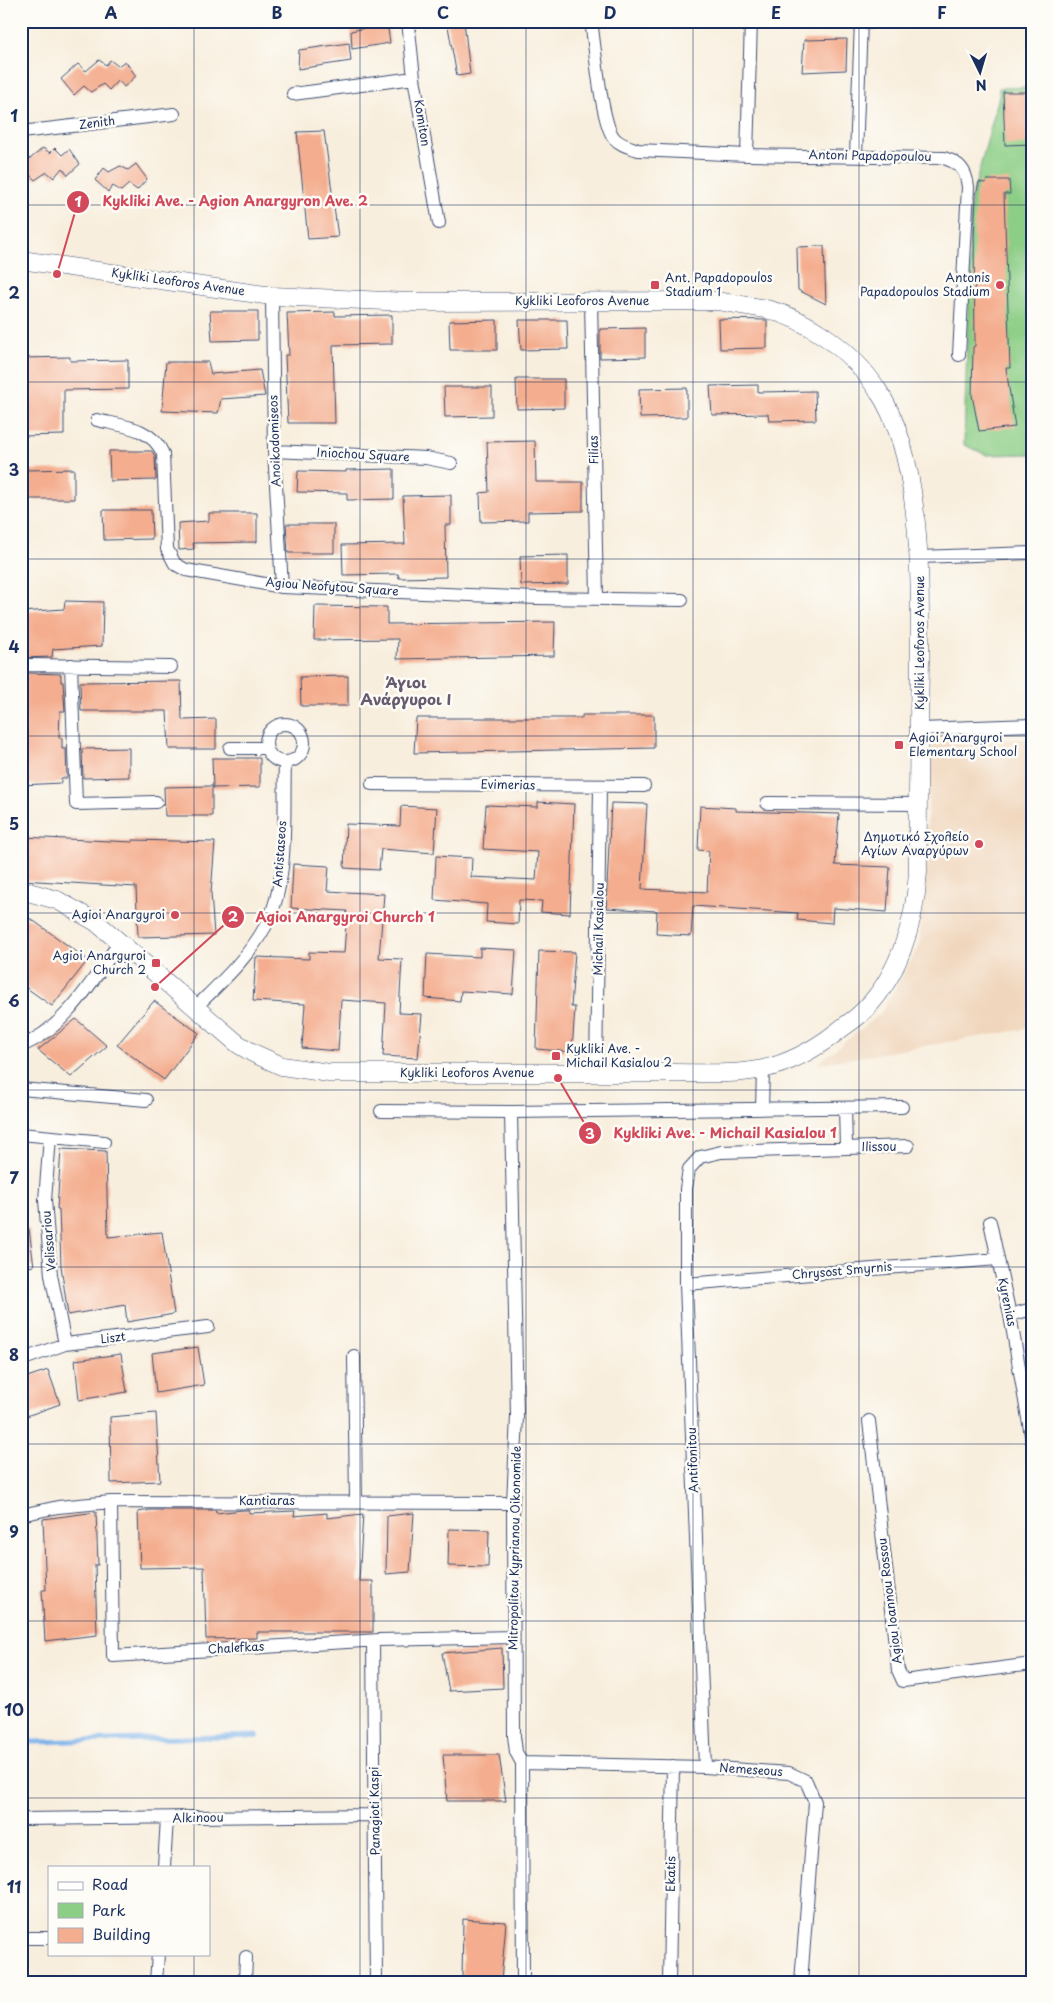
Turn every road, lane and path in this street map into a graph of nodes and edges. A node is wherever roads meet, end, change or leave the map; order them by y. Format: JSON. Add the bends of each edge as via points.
{"nodes":[{"id":1,"x":408,"y":21,"type":"edge"},
{"id":2,"x":591,"y":21,"type":"edge"},
{"id":3,"x":751,"y":21,"type":"edge"},
{"id":4,"x":886,"y":21,"type":"edge"},
{"id":5,"x":861,"y":22,"type":"edge"},
{"id":6,"x":414,"y":78,"type":"junction"},
{"id":7,"x":293,"y":94,"type":"dead end"},
{"id":8,"x":174,"y":114,"type":"dead end"},
{"id":9,"x":21,"y":132,"type":"edge"},
{"id":10,"x":747,"y":155,"type":"junction"},
{"id":11,"x":856,"y":156,"type":"junction"},
{"id":12,"x":439,"y":224,"type":"dead end"},
{"id":13,"x":21,"y":260,"type":"edge"},
{"id":14,"x":272,"y":296,"type":"junction"},
{"id":15,"x":591,"y":301,"type":"junction"},
{"id":16,"x":959,"y":355,"type":"dead end"},
{"id":17,"x":97,"y":420,"type":"dead end"},
{"id":18,"x":274,"y":451,"type":"junction"},
{"id":19,"x":451,"y":463,"type":"dead end"},
{"id":20,"x":1032,"y":553,"type":"edge"},
{"id":21,"x":920,"y":557,"type":"junction"},
{"id":22,"x":282,"y":587,"type":"junction"},
{"id":23,"x":597,"y":598,"type":"junction"},
{"id":24,"x":682,"y":600,"type":"dead end"},
{"id":25,"x":71,"y":665,"type":"junction"},
{"id":26,"x":21,"y":667,"type":"edge"},
{"id":27,"x":171,"y":667,"type":"dead end"},
{"id":28,"x":1032,"y":725,"type":"edge"},
{"id":29,"x":920,"y":729,"type":"junction"},
{"id":30,"x":230,"y":748,"type":"dead end"},
{"id":31,"x":266,"y":748,"type":"junction"},
{"id":32,"x":285,"y":762,"type":"junction"},
{"id":33,"x":372,"y":784,"type":"dead end"},
{"id":34,"x":600,"y":786,"type":"junction"},
{"id":35,"x":644,"y":786,"type":"dead end"},
{"id":36,"x":156,"y":802,"type":"dead end"},
{"id":37,"x":767,"y":803,"type":"dead end"},
{"id":38,"x":919,"y":804,"type":"junction"},
{"id":39,"x":21,"y":890,"type":"edge"},
{"id":40,"x":120,"y":942,"type":"junction"},
{"id":41,"x":195,"y":1008,"type":"junction"},
{"id":42,"x":21,"y":1046,"type":"edge"},
{"id":43,"x":763,"y":1069,"type":"junction"},
{"id":44,"x":596,"y":1073,"type":"junction"},
{"id":45,"x":21,"y":1089,"type":"edge"},
{"id":46,"x":146,"y":1100,"type":"dead end"},
{"id":47,"x":902,"y":1107,"type":"dead end"},
{"id":48,"x":846,"y":1108,"type":"junction"},
{"id":49,"x":762,"y":1109,"type":"junction"},
{"id":50,"x":381,"y":1111,"type":"dead end"},
{"id":51,"x":511,"y":1112,"type":"junction"},
{"id":52,"x":21,"y":1134,"type":"edge"},
{"id":53,"x":50,"y":1136,"type":"junction"},
{"id":54,"x":104,"y":1142,"type":"dead end"},
{"id":55,"x":908,"y":1146,"type":"dead end"},
{"id":56,"x":846,"y":1147,"type":"junction"},
{"id":57,"x":700,"y":1157,"type":"joint"},
{"id":58,"x":990,"y":1222,"type":"dead end"},
{"id":59,"x":998,"y":1259,"type":"junction"},
{"id":60,"x":686,"y":1284,"type":"junction"},
{"id":61,"x":1032,"y":1309,"type":"edge"},
{"id":62,"x":1010,"y":1315,"type":"junction"},
{"id":63,"x":208,"y":1327,"type":"dead end"},
{"id":64,"x":66,"y":1344,"type":"junction"},
{"id":65,"x":354,"y":1356,"type":"dead end"},
{"id":66,"x":21,"y":1360,"type":"edge"},
{"id":67,"x":869,"y":1421,"type":"dead end"},
{"id":68,"x":1032,"y":1441,"type":"edge"},
{"id":69,"x":356,"y":1501,"type":"junction"},
{"id":70,"x":111,"y":1502,"type":"junction"},
{"id":71,"x":514,"y":1503,"type":"junction"},
{"id":72,"x":21,"y":1515,"type":"edge"},
{"id":73,"x":513,"y":1637,"type":"junction"},
{"id":74,"x":373,"y":1640,"type":"junction"},
{"id":75,"x":1032,"y":1664,"type":"edge"},
{"id":76,"x":522,"y":1764,"type":"junction"},
{"id":77,"x":673,"y":1766,"type":"junction"},
{"id":78,"x":705,"y":1767,"type":"junction"},
{"id":79,"x":375,"y":1815,"type":"junction"},
{"id":80,"x":167,"y":1818,"type":"junction"},
{"id":81,"x":21,"y":1819,"type":"edge"},
{"id":82,"x":164,"y":1866,"type":"edge"},
{"id":83,"x":29,"y":1938,"type":"dead end"},
{"id":84,"x":48,"y":1938,"type":"edge"},
{"id":85,"x":158,"y":1956,"type":"edge"},
{"id":86,"x":246,"y":1957,"type":"dead end"},
{"id":87,"x":156,"y":1982,"type":"edge"},
{"id":88,"x":245,"y":1982,"type":"edge"},
{"id":89,"x":376,"y":1982,"type":"edge"},
{"id":90,"x":523,"y":1982,"type":"edge"},
{"id":91,"x":669,"y":1982,"type":"edge"},
{"id":92,"x":801,"y":1982,"type":"edge"}],
"edges":[{"from":1,"to":6,"type":"street","name":"Komiton"},
{"from":2,"to":10,"type":"street","name":"Antoni Papadopoulou","via":[[605,114],[614,138],[638,150]]},
{"from":3,"to":10,"type":"street"},
{"from":4,"to":5,"type":"street"},
{"from":5,"to":11,"type":"street"},
{"from":6,"to":7,"type":"street"},
{"from":6,"to":12,"type":"street","name":"Komiton"},
{"from":8,"to":9,"type":"street","name":"Zenith"},
{"from":10,"to":11,"type":"street","name":"Antoni Papadopoulou"},
{"from":11,"to":16,"type":"street","name":"Antoni Papadopoulou","via":[[944,158],[962,167],[968,188]]},
{"from":13,"to":14,"type":"street","name":"Kykliki Leoforos Avenue"},
{"from":14,"to":15,"type":"street","name":"Kykliki Leoforos Avenue","via":[[409,302]]},
{"from":14,"to":18,"type":"street","name":"Anoikodomiseos"},
{"from":15,"to":21,"type":"street","name":"Kykliki Leoforos Avenue","via":[[717,301],[767,310],[812,328],[849,356],[878,389],[896,427],[907,466]]},
{"from":15,"to":23,"type":"street","name":"Filias"},
{"from":17,"to":22,"type":"street","name":"Agiou Neofytou Square","via":[[143,431],[159,445],[163,454],[167,549],[175,564],[186,570]]},
{"from":18,"to":19,"type":"street","name":"Iniochou Square","via":[[426,458]]},
{"from":18,"to":22,"type":"street","name":"Anoikodomiseos"},
{"from":20,"to":21,"type":"street"},
{"from":21,"to":29,"type":"street","name":"Kykliki Leoforos Avenue"},
{"from":22,"to":23,"type":"street","name":"Agiou Neofytou Square"},
{"from":23,"to":24,"type":"street","name":"Agiou Neofytou Square"},
{"from":25,"to":26,"type":"street"},
{"from":25,"to":27,"type":"street"},
{"from":25,"to":36,"type":"street","via":[[76,804]]},
{"from":28,"to":29,"type":"street"},
{"from":29,"to":38,"type":"street","name":"Kykliki Leoforos Avenue"},
{"from":30,"to":31,"type":"street"},
{"from":31,"to":32,"type":"street","via":[[273,758]]},
{"from":31,"to":32,"type":"street","via":[[267,734],[277,725],[284,723],[297,727],[304,739],[302,752],[292,761]]},
{"from":32,"to":41,"type":"street","name":"Antistaseos","via":[[280,874],[273,908],[266,927],[253,946]]},
{"from":33,"to":34,"type":"street","name":"Evimerias"},
{"from":34,"to":35,"type":"street","name":"Evimerias"},
{"from":34,"to":44,"type":"street","name":"Michaïl Kasialou"},
{"from":37,"to":38,"type":"street"},
{"from":38,"to":43,"type":"street","name":"Kykliki Leoforos Avenue","via":[[918,872],[913,913],[901,950],[883,985],[858,1016],[818,1047]]},
{"from":39,"to":40,"type":"street","name":"Kykliki Leoforos Avenue","via":[[70,906]]},
{"from":40,"to":41,"type":"street","name":"Kykliki Leoforos Avenue"},
{"from":40,"to":42,"type":"street","via":[[64,1015],[39,1037]]},
{"from":41,"to":44,"type":"street","name":"Kykliki Leoforos Avenue","via":[[253,1053],[282,1066],[313,1072]]},
{"from":43,"to":44,"type":"street","name":"Kykliki Leoforos Avenue"},
{"from":43,"to":49,"type":"street"},
{"from":45,"to":46,"type":"street"},
{"from":47,"to":48,"type":"street"},
{"from":48,"to":49,"type":"street"},
{"from":48,"to":56,"type":"street"},
{"from":49,"to":51,"type":"street"},
{"from":50,"to":51,"type":"street"},
{"from":51,"to":71,"type":"street","name":"Mitropolitou Kyprianou Oikonomide","via":[[517,1416]]},
{"from":52,"to":53,"type":"street"},
{"from":53,"to":54,"type":"street"},
{"from":53,"to":64,"type":"street","name":"Velissariou","via":[[45,1200],[51,1275]]},
{"from":55,"to":56,"type":"street","name":"Ilissou"},
{"from":56,"to":57,"type":"street","name":"Ilissou","via":[[722,1152]]},
{"from":57,"to":60,"type":"street","name":"Antifonitou","via":[[689,1169],[686,1190]]},
{"from":58,"to":59,"type":"street","name":"Kyrenias"},
{"from":59,"to":60,"type":"street","name":"Chrysost Smyrnis"},
{"from":59,"to":62,"type":"street","name":"Kyrenias"},
{"from":60,"to":78,"type":"street","name":"Antifonitou"},
{"from":61,"to":62,"type":"street"},
{"from":62,"to":68,"type":"street","name":"Kyrenias"},
{"from":63,"to":64,"type":"street","name":"Liszt"},
{"from":64,"to":66,"type":"street","name":"Liszt"},
{"from":65,"to":69,"type":"street"},
{"from":67,"to":75,"type":"street","name":"Agiou Ioannou Rossou","via":[[898,1670],[902,1681]]},
{"from":69,"to":70,"type":"street","name":"Kantiaras"},
{"from":69,"to":71,"type":"street","name":"Kantiaras"},
{"from":70,"to":72,"type":"street","name":"Kantiaras","via":[[58,1506]]},
{"from":70,"to":74,"type":"street","name":"Chalefkas","via":[[113,1656]]},
{"from":71,"to":73,"type":"street","name":"Mitropolitou Kyprianou Oikonomide"},
{"from":73,"to":74,"type":"street","name":"Chalefkas"},
{"from":73,"to":76,"type":"street","name":"Mitropolitou Kyprianou Oikonomide","via":[[514,1736]]},
{"from":74,"to":79,"type":"street","name":"Panagioti Kaspi"},
{"from":76,"to":77,"type":"street","name":"Nemeseous"},
{"from":76,"to":90,"type":"street","name":"Mitropolitou Kyprianou Oikonomide"},
{"from":77,"to":78,"type":"street","name":"Nemeseous"},
{"from":77,"to":91,"type":"street","name":"Ekatis"},
{"from":78,"to":92,"type":"street","name":"Nemeseous","via":[[789,1773],[806,1781],[813,1794],[815,1802]]},
{"from":79,"to":80,"type":"street","name":"Alkinoou"},
{"from":79,"to":89,"type":"street","name":"Panagioti Kaspi"},
{"from":80,"to":81,"type":"street","name":"Alkinoou"},
{"from":80,"to":82,"type":"street"},
{"from":83,"to":84,"type":"street"},
{"from":85,"to":87,"type":"street"},
{"from":86,"to":88,"type":"street"}]}
